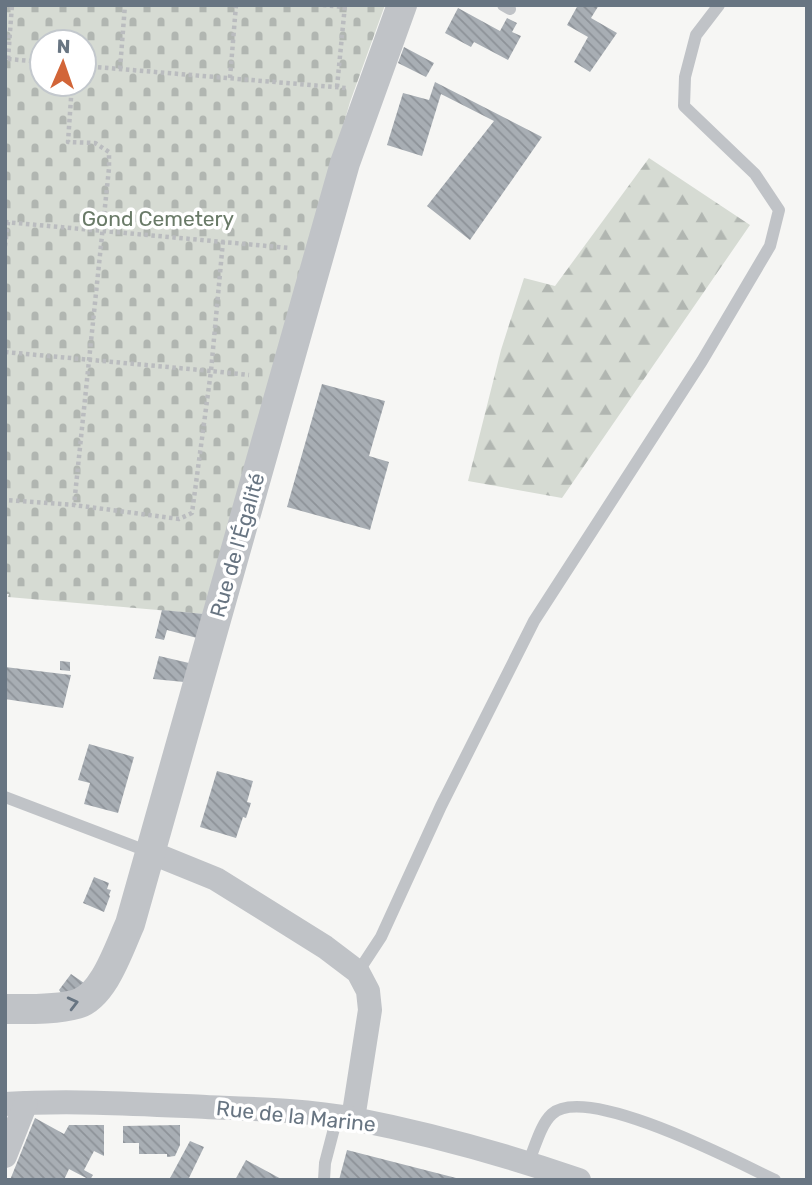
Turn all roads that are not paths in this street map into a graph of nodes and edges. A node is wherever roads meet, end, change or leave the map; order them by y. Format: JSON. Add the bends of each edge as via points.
{"nodes":[{"id":1,"x":402,"y":5,"type":"edge"},
{"id":2,"x":719,"y":5,"type":"edge"},
{"id":3,"x":5,"y":797,"type":"edge"},
{"id":4,"x":152,"y":853,"type":"junction"},
{"id":5,"x":358,"y":972,"type":"junction"},
{"id":6,"x":5,"y":1009,"type":"edge"},
{"id":7,"x":16,"y":1103,"type":"edge"},
{"id":8,"x":345,"y":1118,"type":"junction"},
{"id":9,"x":5,"y":1156,"type":"edge"},
{"id":10,"x":528,"y":1163,"type":"junction"},
{"id":11,"x":324,"y":1180,"type":"edge"},
{"id":12,"x":579,"y":1180,"type":"edge"},
{"id":13,"x":775,"y":1180,"type":"edge"}],
"edges":[{"from":1,"to":4,"type":"street","name":"Rue de l'Égalité","via":[[341,176]]},
{"from":2,"to":5,"type":"lane","via":[[696,35],[685,77],[684,106],[755,174],[779,210],[769,246],[702,361],[534,621],[381,937]]},
{"from":3,"to":4,"type":"lane"},
{"from":4,"to":5,"type":"street","via":[[216,879]]},
{"from":6,"to":4,"type":"street","name":"Rue de l'Égalité","one_way":true,"via":[[76,1004],[90,997],[102,983],[130,924]]},
{"from":5,"to":8,"type":"street","via":[[368,991],[370,1010]]},
{"from":7,"to":8,"type":"street","name":"Rue de la Marine","via":[[139,1104]]},
{"from":7,"to":9,"type":"street"},
{"from":8,"to":10,"type":"street","name":"Rue de la Marine"},
{"from":8,"to":11,"type":"lane","via":[[325,1163]]},
{"from":10,"to":12,"type":"street","name":"Rue de la Marine"},
{"from":10,"to":13,"type":"lane","via":[[552,1114],[585,1105],[612,1110]]}]}
